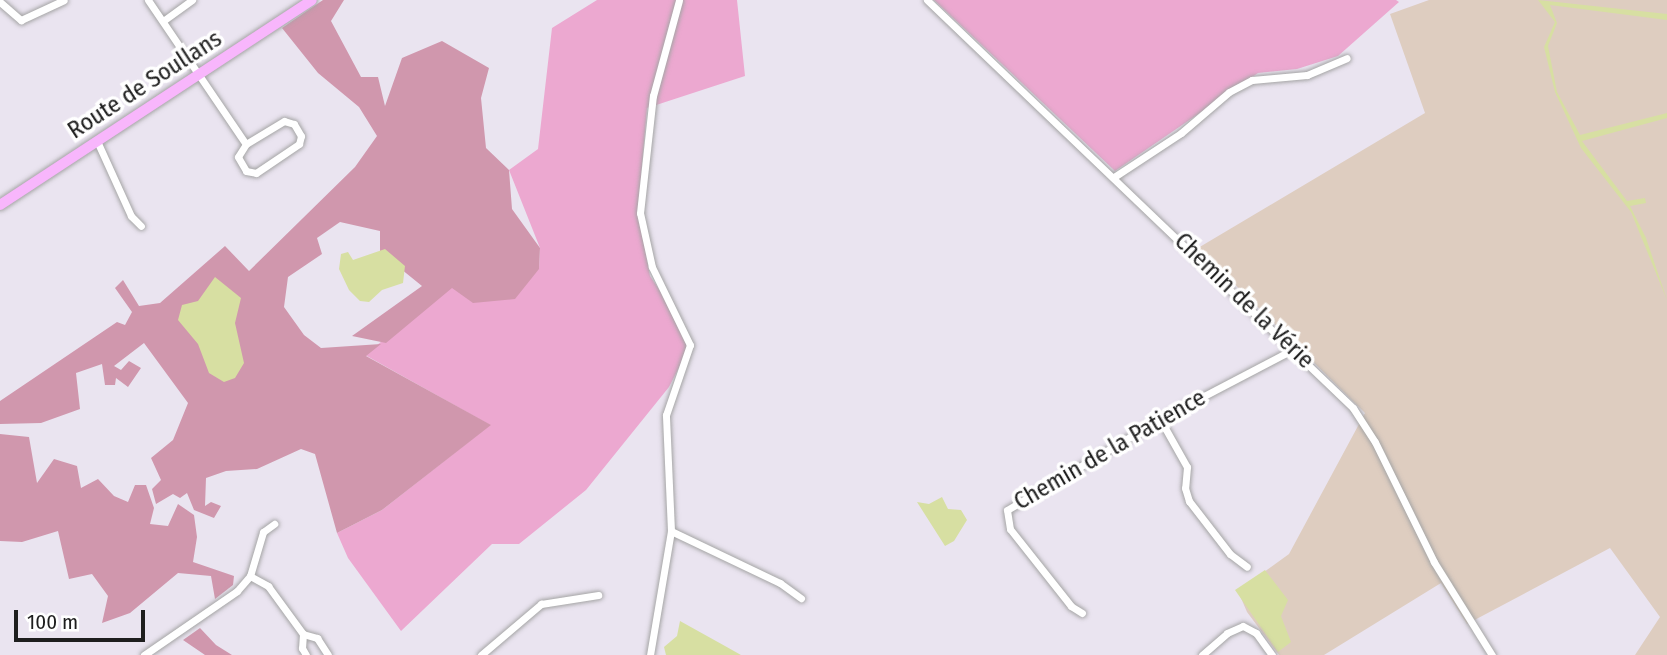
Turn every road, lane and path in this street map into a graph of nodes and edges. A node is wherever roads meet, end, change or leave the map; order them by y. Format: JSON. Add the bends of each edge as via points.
{"nodes":[{"id":1,"x":64,"y":0,"type":"edge"},
{"id":2,"x":148,"y":0,"type":"edge"},
{"id":3,"x":192,"y":0,"type":"edge"},
{"id":4,"x":312,"y":0,"type":"edge"},
{"id":5,"x":679,"y":0,"type":"edge"},
{"id":6,"x":927,"y":0,"type":"edge"},
{"id":7,"x":0,"y":2,"type":"edge"},
{"id":8,"x":163,"y":21,"type":"junction"},
{"id":9,"x":1347,"y":58,"type":"dead end"},
{"id":10,"x":198,"y":75,"type":"junction"},
{"id":11,"x":97,"y":141,"type":"junction"},
{"id":12,"x":246,"y":144,"type":"junction"},
{"id":13,"x":1114,"y":177,"type":"junction"},
{"id":14,"x":0,"y":205,"type":"edge"},
{"id":15,"x":141,"y":226,"type":"dead end"},
{"id":16,"x":1294,"y":349,"type":"junction"},
{"id":17,"x":1160,"y":419,"type":"junction"},
{"id":18,"x":274,"y":524,"type":"dead end"},
{"id":19,"x":671,"y":531,"type":"junction"},
{"id":20,"x":1247,"y":567,"type":"dead end"},
{"id":21,"x":250,"y":576,"type":"junction"},
{"id":22,"x":598,"y":595,"type":"dead end"},
{"id":23,"x":801,"y":598,"type":"dead end"},
{"id":24,"x":1082,"y":613,"type":"dead end"},
{"id":25,"x":303,"y":634,"type":"junction"},
{"id":26,"x":144,"y":655,"type":"edge"},
{"id":27,"x":306,"y":655,"type":"edge"},
{"id":28,"x":328,"y":655,"type":"edge"},
{"id":29,"x":481,"y":655,"type":"edge"},
{"id":30,"x":650,"y":655,"type":"edge"},
{"id":31,"x":1202,"y":655,"type":"edge"},
{"id":32,"x":1272,"y":655,"type":"edge"},
{"id":33,"x":1492,"y":655,"type":"edge"}],
"edges":[{"from":1,"to":7,"type":"street","via":[[21,20]]},
{"from":2,"to":8,"type":"street"},
{"from":3,"to":8,"type":"street"},
{"from":4,"to":10,"type":"main road","name":"Route de Soullans"},
{"from":5,"to":19,"type":"street","via":[[653,96],[640,213],[652,267],[690,345],[666,415]]},
{"from":6,"to":13,"type":"street","name":"Chemin de la Vérie"},
{"from":8,"to":10,"type":"street"},
{"from":9,"to":13,"type":"street","via":[[1307,75],[1252,80],[1240,86],[1181,133]]},
{"from":10,"to":11,"type":"main road","name":"Route de Soullans"},
{"from":10,"to":12,"type":"street"},
{"from":11,"to":14,"type":"main road","name":"Route de Soullans"},
{"from":11,"to":15,"type":"street","via":[[131,215]]},
{"from":12,"to":12,"type":"street","via":[[238,157],[246,171],[256,173],[299,144],[301,136],[294,124],[284,121]]},
{"from":13,"to":16,"type":"street","name":"Chemin de la Vérie"},
{"from":16,"to":17,"type":"street","name":"Chemin de la Patience"},
{"from":16,"to":33,"type":"street","name":"Chemin de la Vérie","via":[[1353,408],[1375,442],[1429,553]]},
{"from":17,"to":20,"type":"street","via":[[1186,467],[1189,501],[1230,554]]},
{"from":17,"to":24,"type":"street","name":"Chemin de la Patience","via":[[1009,507],[1005,515],[1010,529],[1071,606]]},
{"from":18,"to":21,"type":"street","via":[[263,531]]},
{"from":19,"to":23,"type":"street","via":[[770,578]]},
{"from":19,"to":30,"type":"street"},
{"from":21,"to":25,"type":"street","via":[[268,586]]},
{"from":21,"to":26,"type":"street","via":[[237,591]]},
{"from":22,"to":29,"type":"street","via":[[541,604]]},
{"from":25,"to":27,"type":"street"},
{"from":25,"to":28,"type":"street","via":[[317,638]]},
{"from":31,"to":32,"type":"street","via":[[1227,633],[1243,626],[1256,633]]}]}
